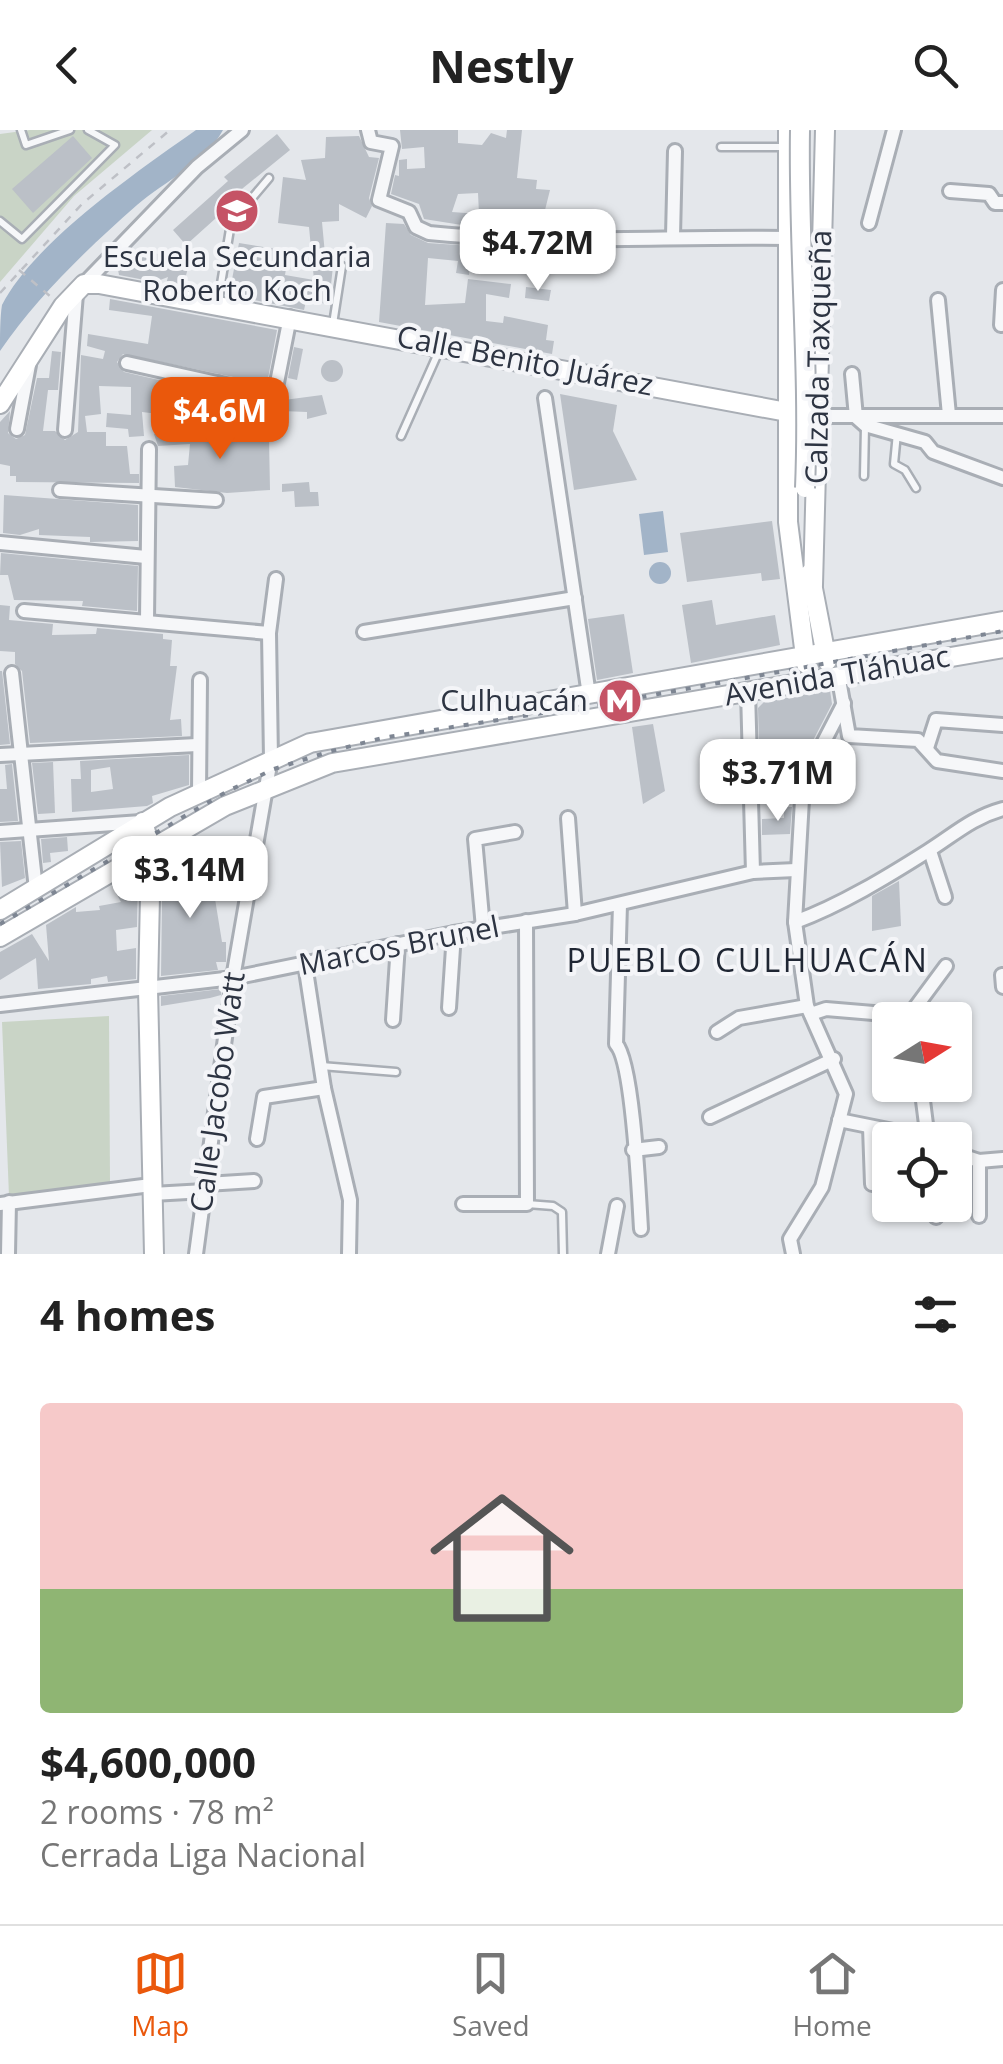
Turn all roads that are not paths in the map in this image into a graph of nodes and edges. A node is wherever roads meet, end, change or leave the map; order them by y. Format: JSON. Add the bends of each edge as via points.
{"nodes":[{"id":1,"x":22,"y":130,"type":"edge"},
{"id":2,"x":70,"y":130,"type":"edge"},
{"id":3,"x":88,"y":130,"type":"edge"},
{"id":4,"x":242,"y":130,"type":"edge"},
{"id":5,"x":368,"y":130,"type":"edge"},
{"id":6,"x":800,"y":130,"type":"edge"},
{"id":7,"x":814,"y":130,"type":"edge"},
{"id":8,"x":825,"y":130,"type":"edge"},
{"id":9,"x":894,"y":130,"type":"edge"},
{"id":10,"x":788,"y":138,"type":"edge"},
{"id":11,"x":721,"y":147,"type":"dead end"},
{"id":12,"x":675,"y":151,"type":"dead end"},
{"id":13,"x":268,"y":178,"type":"dead end"},
{"id":14,"x":950,"y":192,"type":"dead end"},
{"id":15,"x":1003,"y":203,"type":"edge"},
{"id":16,"x":0,"y":220,"type":"edge"},
{"id":17,"x":870,"y":222,"type":"dead end"},
{"id":18,"x":674,"y":236,"type":"junction"},
{"id":19,"x":787,"y":238,"type":"junction"},
{"id":20,"x":342,"y":266,"type":"dead end"},
{"id":21,"x":81,"y":288,"type":"junction"},
{"id":22,"x":1003,"y":290,"type":"edge"},
{"id":23,"x":938,"y":300,"type":"dead end"},
{"id":24,"x":218,"y":304,"type":"junction"},
{"id":25,"x":290,"y":317,"type":"junction"},
{"id":26,"x":333,"y":324,"type":"junction"},
{"id":27,"x":1001,"y":325,"type":"edge"},
{"id":28,"x":442,"y":345,"type":"junction"},
{"id":29,"x":31,"y":353,"type":"junction"},
{"id":30,"x":127,"y":363,"type":"dead end"},
{"id":31,"x":788,"y":372,"type":"junction"},
{"id":32,"x":852,"y":374,"type":"dead end"},
{"id":33,"x":217,"y":383,"type":"junction"},
{"id":34,"x":275,"y":396,"type":"junction"},
{"id":35,"x":545,"y":398,"type":"dead end"},
{"id":36,"x":0,"y":404,"type":"edge"},
{"id":37,"x":787,"y":412,"type":"junction"},
{"id":38,"x":948,"y":415,"type":"junction"},
{"id":39,"x":819,"y":416,"type":"junction"},
{"id":40,"x":1003,"y":416,"type":"edge"},
{"id":41,"x":218,"y":418,"type":"dead end"},
{"id":42,"x":860,"y":421,"type":"junction"},
{"id":43,"x":269,"y":423,"type":"dead end"},
{"id":44,"x":17,"y":428,"type":"dead end"},
{"id":45,"x":65,"y":430,"type":"dead end"},
{"id":46,"x":896,"y":432,"type":"junction"},
{"id":47,"x":402,"y":436,"type":"dead end"},
{"id":48,"x":149,"y":448,"type":"dead end"},
{"id":49,"x":864,"y":476,"type":"dead end"},
{"id":50,"x":1003,"y":478,"type":"edge"},
{"id":51,"x":916,"y":488,"type":"dead end"},
{"id":52,"x":60,"y":490,"type":"dead end"},
{"id":53,"x":148,"y":496,"type":"junction"},
{"id":54,"x":216,"y":500,"type":"dead end"},
{"id":55,"x":0,"y":543,"type":"edge"},
{"id":56,"x":146,"y":558,"type":"junction"},
{"id":57,"x":276,"y":579,"type":"dead end"},
{"id":58,"x":813,"y":585,"type":"junction"},
{"id":59,"x":575,"y":598,"type":"junction"},
{"id":60,"x":24,"y":611,"type":"dead end"},
{"id":61,"x":146,"y":620,"type":"junction"},
{"id":62,"x":1003,"y":620,"type":"edge"},
{"id":63,"x":364,"y":632,"type":"dead end"},
{"id":64,"x":269,"y":633,"type":"junction"},
{"id":65,"x":1003,"y":648,"type":"edge"},
{"id":66,"x":826,"y":652,"type":"junction"},
{"id":67,"x":805,"y":656,"type":"junction"},
{"id":68,"x":12,"y":672,"type":"dead end"},
{"id":69,"x":834,"y":675,"type":"junction"},
{"id":70,"x":200,"y":680,"type":"dead end"},
{"id":71,"x":808,"y":680,"type":"junction"},
{"id":72,"x":748,"y":690,"type":"junction"},
{"id":73,"x":589,"y":695,"type":"junction"},
{"id":74,"x":844,"y":703,"type":"junction"},
{"id":75,"x":454,"y":715,"type":"junction"},
{"id":76,"x":1003,"y":725,"type":"edge"},
{"id":77,"x":457,"y":740,"type":"junction"},
{"id":78,"x":198,"y":745,"type":"junction"},
{"id":79,"x":928,"y":748,"type":"junction"},
{"id":80,"x":22,"y":753,"type":"junction"},
{"id":81,"x":0,"y":755,"type":"edge"},
{"id":82,"x":271,"y":759,"type":"junction"},
{"id":83,"x":1003,"y":771,"type":"edge"},
{"id":84,"x":266,"y":787,"type":"junction"},
{"id":85,"x":198,"y":793,"type":"junction"},
{"id":86,"x":1003,"y":809,"type":"edge"},
{"id":87,"x":568,"y":818,"type":"dead end"},
{"id":88,"x":144,"y":822,"type":"junction"},
{"id":89,"x":27,"y":829,"type":"junction"},
{"id":90,"x":0,"y":832,"type":"edge"},
{"id":91,"x":515,"y":832,"type":"dead end"},
{"id":92,"x":151,"y":849,"type":"junction"},
{"id":93,"x":930,"y":851,"type":"junction"},
{"id":94,"x":796,"y":870,"type":"junction"},
{"id":95,"x":754,"y":872,"type":"junction"},
{"id":96,"x":36,"y":889,"type":"junction"},
{"id":97,"x":945,"y":898,"type":"dead end"},
{"id":98,"x":620,"y":904,"type":"junction"},
{"id":99,"x":0,"y":910,"type":"edge"},
{"id":100,"x":576,"y":914,"type":"junction"},
{"id":101,"x":526,"y":921,"type":"junction"},
{"id":102,"x":796,"y":922,"type":"junction"},
{"id":103,"x":482,"y":928,"type":"junction"},
{"id":104,"x":454,"y":933,"type":"junction"},
{"id":105,"x":0,"y":937,"type":"edge"},
{"id":106,"x":398,"y":944,"type":"junction"},
{"id":107,"x":305,"y":964,"type":"junction"},
{"id":108,"x":946,"y":966,"type":"dead end"},
{"id":109,"x":1002,"y":974,"type":"edge"},
{"id":110,"x":233,"y":978,"type":"junction"},
{"id":111,"x":1003,"y":987,"type":"edge"},
{"id":112,"x":148,"y":990,"type":"junction"},
{"id":113,"x":0,"y":1006,"type":"edge"},
{"id":114,"x":449,"y":1008,"type":"dead end"},
{"id":115,"x":809,"y":1010,"type":"junction"},
{"id":116,"x":393,"y":1020,"type":"dead end"},
{"id":117,"x":717,"y":1032,"type":"dead end"},
{"id":118,"x":834,"y":1059,"type":"junction"},
{"id":119,"x":320,"y":1066,"type":"junction"},
{"id":120,"x":396,"y":1072,"type":"dead end"},
{"id":121,"x":324,"y":1088,"type":"junction"},
{"id":122,"x":710,"y":1118,"type":"dead end"},
{"id":123,"x":840,"y":1120,"type":"junction"},
{"id":124,"x":870,"y":1127,"type":"joint"},
{"id":125,"x":257,"y":1139,"type":"dead end"},
{"id":126,"x":659,"y":1147,"type":"dead end"},
{"id":127,"x":633,"y":1150,"type":"junction"},
{"id":128,"x":972,"y":1158,"type":"edge"},
{"id":129,"x":1003,"y":1159,"type":"edge"},
{"id":130,"x":980,"y":1161,"type":"junction"},
{"id":131,"x":254,"y":1180,"type":"dead end"},
{"id":132,"x":872,"y":1184,"type":"dead end"},
{"id":133,"x":206,"y":1187,"type":"junction"},
{"id":134,"x":152,"y":1189,"type":"junction"},
{"id":135,"x":4,"y":1203,"type":"edge"},
{"id":136,"x":463,"y":1204,"type":"dead end"},
{"id":137,"x":527,"y":1204,"type":"junction"},
{"id":138,"x":617,"y":1206,"type":"dead end"},
{"id":139,"x":979,"y":1216,"type":"dead end"},
{"id":140,"x":640,"y":1229,"type":"dead end"},
{"id":141,"x":8,"y":1254,"type":"edge"},
{"id":142,"x":154,"y":1254,"type":"edge"},
{"id":143,"x":196,"y":1254,"type":"edge"},
{"id":144,"x":349,"y":1254,"type":"edge"},
{"id":145,"x":562,"y":1254,"type":"edge"},
{"id":146,"x":608,"y":1254,"type":"edge"},
{"id":147,"x":793,"y":1254,"type":"edge"}],
"edges":[{"from":1,"to":2,"type":"lane","via":[[26,144]]},
{"from":3,"to":16,"type":"lane","via":[[115,145],[22,240]]},
{"from":4,"to":21,"type":"street","via":[[197,167]]},
{"from":5,"to":18,"type":"street","via":[[370,142],[392,146],[379,200],[409,212],[425,232],[584,242]]},
{"from":6,"to":58,"type":"main road","name":"Calzada Taxqueña","bridge":true,"via":[[798,257],[808,412],[804,552]]},
{"from":7,"to":31,"type":"main road","name":"Calzada Taxqueña","via":[[811,257]]},
{"from":8,"to":39,"type":"main road","name":"Calzada Taxqueña"},
{"from":9,"to":17,"type":"street"},
{"from":10,"to":11,"type":"lane"},
{"from":10,"to":19,"type":"main road","name":"Calzada Taxqueña"},
{"from":12,"to":18,"type":"street"},
{"from":13,"to":24,"type":"lane","via":[[231,223]]},
{"from":14,"to":15,"type":"street","via":[[988,194]]},
{"from":18,"to":19,"type":"street"},
{"from":19,"to":31,"type":"main road","name":"Calzada Taxqueña"},
{"from":20,"to":26,"type":"lane"},
{"from":21,"to":24,"type":"main road","name":"Calle Benito Juárez"},
{"from":21,"to":29,"type":"main road"},
{"from":21,"to":45,"type":"street"},
{"from":22,"to":27,"type":"street"},
{"from":23,"to":38,"type":"street"},
{"from":24,"to":25,"type":"main road","name":"Calle Benito Juárez"},
{"from":25,"to":26,"type":"main road","name":"Calle Benito Juárez"},
{"from":25,"to":34,"type":"street"},
{"from":26,"to":28,"type":"main road","name":"Calle Benito Juárez"},
{"from":28,"to":37,"type":"main road","name":"Calle Benito Juárez"},
{"from":28,"to":47,"type":"lane"},
{"from":29,"to":36,"type":"main road"},
{"from":29,"to":44,"type":"street"},
{"from":30,"to":33,"type":"street"},
{"from":31,"to":37,"type":"main road","name":"Calzada Taxqueña"},
{"from":32,"to":42,"type":"street"},
{"from":33,"to":34,"type":"street"},
{"from":33,"to":41,"type":"street"},
{"from":34,"to":43,"type":"street"},
{"from":35,"to":59,"type":"street"},
{"from":37,"to":67,"type":"main road","name":"Calzada Taxqueña","via":[[790,560]]},
{"from":38,"to":40,"type":"street"},
{"from":38,"to":42,"type":"street"},
{"from":39,"to":42,"type":"street"},
{"from":39,"to":58,"type":"main road","name":"Calzada Taxqueña"},
{"from":42,"to":46,"type":"street"},
{"from":42,"to":49,"type":"lane"},
{"from":46,"to":50,"type":"street"},
{"from":46,"to":51,"type":"lane","via":[[894,464]]},
{"from":48,"to":53,"type":"street"},
{"from":52,"to":53,"type":"street"},
{"from":53,"to":54,"type":"street"},
{"from":53,"to":56,"type":"street"},
{"from":55,"to":56,"type":"street"},
{"from":56,"to":61,"type":"street"},
{"from":57,"to":64,"type":"street","name":"Calle Jacobo Watt"},
{"from":58,"to":66,"type":"main road","name":"Calzada Taxqueña"},
{"from":59,"to":63,"type":"street"},
{"from":59,"to":73,"type":"street"},
{"from":60,"to":61,"type":"street"},
{"from":61,"to":64,"type":"street"},
{"from":62,"to":66,"type":"main road","name":"Avenida Tláhuac"},
{"from":64,"to":82,"type":"street","name":"Calle Jacobo Watt"},
{"from":65,"to":69,"type":"main road","name":"Avenida Tláhuac"},
{"from":66,"to":67,"type":"main road","name":"Avenida Tláhuac"},
{"from":66,"to":69,"type":"main road","name":"Calzada Taxqueña"},
{"from":67,"to":71,"type":"main road","name":"Calzada Taxqueña"},
{"from":67,"to":73,"type":"main road","name":"Avenida Tláhuac"},
{"from":68,"to":80,"type":"street"},
{"from":69,"to":71,"type":"main road","name":"Avenida Tláhuac"},
{"from":69,"to":74,"type":"street"},
{"from":70,"to":78,"type":"street"},
{"from":71,"to":72,"type":"main road","name":"Avenida Tláhuac"},
{"from":72,"to":77,"type":"main road","name":"Avenida Tláhuac"},
{"from":72,"to":95,"type":"street"},
{"from":73,"to":75,"type":"main road","name":"Avenida Tláhuac"},
{"from":74,"to":79,"type":"street","via":[[849,736],[918,740]]},
{"from":74,"to":94,"type":"street","via":[[803,785]]},
{"from":75,"to":77,"type":"main road"},
{"from":75,"to":82,"type":"main road","name":"Avenida Tláhuac","via":[[310,744]]},
{"from":76,"to":79,"type":"street","via":[[936,720]]},
{"from":77,"to":84,"type":"main road","name":"Avenida Tláhuac","via":[[332,763]]},
{"from":78,"to":80,"type":"street"},
{"from":78,"to":85,"type":"street"},
{"from":79,"to":83,"type":"street","via":[[937,761]]},
{"from":80,"to":81,"type":"street"},
{"from":80,"to":89,"type":"street"},
{"from":82,"to":84,"type":"street","name":"Calle Jacobo Watt"},
{"from":82,"to":85,"type":"main road","name":"Avenida Tláhuac"},
{"from":84,"to":92,"type":"main road","name":"Avenida Tláhuac"},
{"from":84,"to":110,"type":"street","name":"Calle Jacobo Watt"},
{"from":85,"to":88,"type":"main road","name":"Avenida Tláhuac"},
{"from":86,"to":93,"type":"street","via":[[974,817]]},
{"from":87,"to":100,"type":"street"},
{"from":88,"to":89,"type":"street"},
{"from":88,"to":92,"type":"main road"},
{"from":88,"to":96,"type":"main road","name":"Avenida Tláhuac"},
{"from":89,"to":90,"type":"street"},
{"from":89,"to":96,"type":"street"},
{"from":91,"to":103,"type":"street","via":[[474,838]]},
{"from":92,"to":105,"type":"main road","name":"Avenida Tláhuac"},
{"from":92,"to":112,"type":"main road"},
{"from":93,"to":97,"type":"street"},
{"from":93,"to":102,"type":"street"},
{"from":94,"to":95,"type":"street","name":"Marcos Brunel"},
{"from":94,"to":102,"type":"street"},
{"from":95,"to":98,"type":"street","name":"Marcos Brunel"},
{"from":96,"to":99,"type":"main road","name":"Avenida Tláhuac"},
{"from":98,"to":100,"type":"street","name":"Marcos Brunel"},
{"from":98,"to":127,"type":"street","via":[[616,1044],[628,1081]]},
{"from":100,"to":101,"type":"street","name":"Marcos Brunel"},
{"from":101,"to":103,"type":"street","name":"Marcos Brunel"},
{"from":101,"to":137,"type":"street"},
{"from":102,"to":115,"type":"street"},
{"from":103,"to":104,"type":"street","name":"Marcos Brunel"},
{"from":104,"to":106,"type":"street","name":"Marcos Brunel"},
{"from":104,"to":114,"type":"street"},
{"from":106,"to":107,"type":"street","name":"Marcos Brunel"},
{"from":106,"to":116,"type":"street"},
{"from":107,"to":110,"type":"street","name":"Marcos Brunel"},
{"from":107,"to":119,"type":"street"},
{"from":108,"to":115,"type":"street","via":[[909,1016]]},
{"from":109,"to":111,"type":"street"},
{"from":110,"to":112,"type":"street","name":"Marcos Brunel"},
{"from":110,"to":133,"type":"street","name":"Calle Jacobo Watt"},
{"from":112,"to":113,"type":"street","name":"Marcos Brunel"},
{"from":112,"to":134,"type":"main road"},
{"from":115,"to":117,"type":"street","via":[[739,1018]]},
{"from":115,"to":118,"type":"street"},
{"from":118,"to":122,"type":"street"},
{"from":118,"to":123,"type":"street","via":[[846,1085]]},
{"from":119,"to":120,"type":"lane"},
{"from":119,"to":121,"type":"street"},
{"from":121,"to":125,"type":"street","via":[[264,1096]]},
{"from":121,"to":144,"type":"street","via":[[350,1200]]},
{"from":123,"to":124,"type":"street"},
{"from":123,"to":147,"type":"street","via":[[822,1187],[790,1239]]},
{"from":124,"to":132,"type":"street"},
{"from":126,"to":127,"type":"street"},
{"from":127,"to":140,"type":"street"},
{"from":128,"to":130,"type":"street"},
{"from":129,"to":130,"type":"street"},
{"from":130,"to":139,"type":"street"},
{"from":131,"to":133,"type":"street"},
{"from":133,"to":134,"type":"street"},
{"from":133,"to":143,"type":"street","name":"Calle Jacobo Watt"},
{"from":134,"to":135,"type":"street"},
{"from":134,"to":142,"type":"main road"},
{"from":135,"to":141,"type":"street"},
{"from":136,"to":137,"type":"street"},
{"from":137,"to":145,"type":"lane","via":[[562,1212]]},
{"from":138,"to":146,"type":"street"}]}
